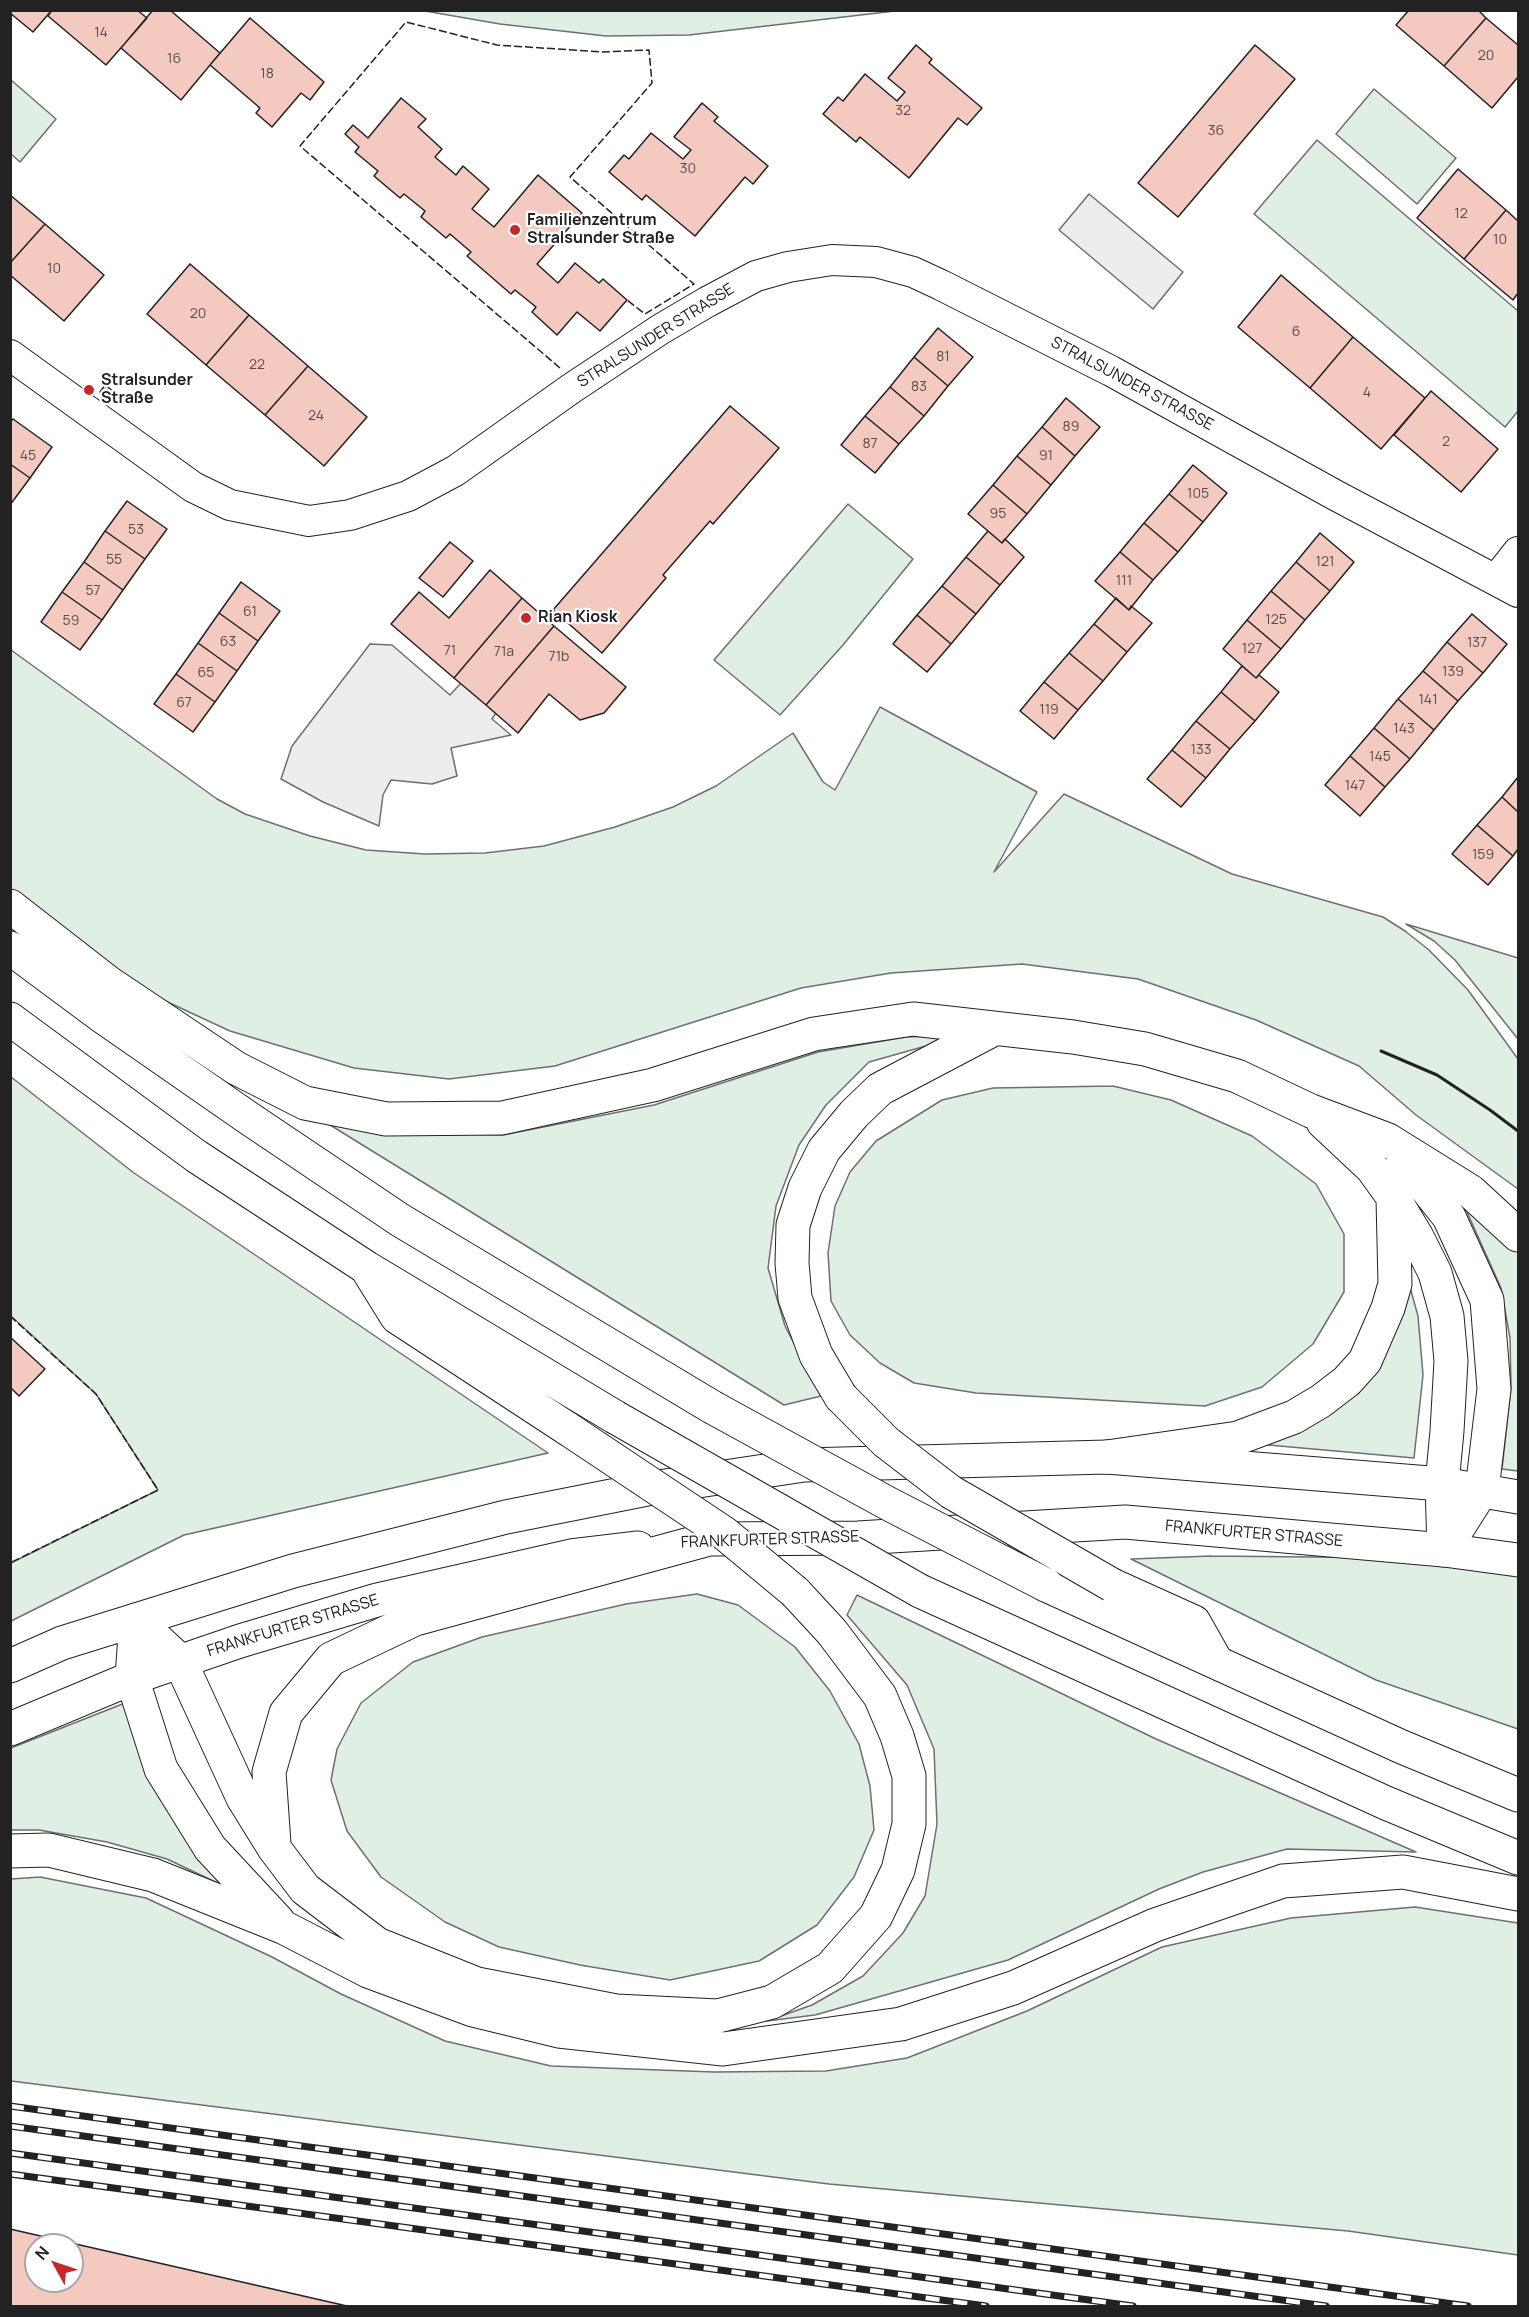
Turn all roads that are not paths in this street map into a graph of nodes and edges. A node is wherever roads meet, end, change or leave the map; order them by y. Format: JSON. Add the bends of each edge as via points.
{"nodes":[{"id":1,"x":10,"y":355,"type":"edge"},
{"id":2,"x":1518,"y":552,"type":"edge"},
{"id":3,"x":1507,"y":586,"type":"edge"},
{"id":4,"x":10,"y":906,"type":"edge"},
{"id":5,"x":10,"y":948,"type":"edge"},
{"id":6,"x":10,"y":1019,"type":"edge"},
{"id":7,"x":994,"y":1029,"type":"junction"},
{"id":8,"x":1311,"y":1111,"type":"junction"},
{"id":9,"x":1388,"y":1140,"type":"junction"},
{"id":10,"x":1393,"y":1197,"type":"junction"},
{"id":11,"x":1518,"y":1235,"type":"edge"},
{"id":12,"x":367,"y":1268,"type":"junction"},
{"id":13,"x":1107,"y":1456,"type":"junction"},
{"id":14,"x":1442,"y":1484,"type":"junction"},
{"id":15,"x":1482,"y":1490,"type":"junction"},
{"id":16,"x":1518,"y":1497,"type":"edge"},
{"id":17,"x":705,"y":1539,"type":"junction"},
{"id":18,"x":1444,"y":1550,"type":"junction"},
{"id":19,"x":1518,"y":1560,"type":"edge"},
{"id":20,"x":136,"y":1620,"type":"junction"},
{"id":21,"x":180,"y":1661,"type":"junction"},
{"id":22,"x":1216,"y":1662,"type":"junction"},
{"id":23,"x":10,"y":1666,"type":"edge"},
{"id":24,"x":132,"y":1678,"type":"junction"},
{"id":25,"x":10,"y":1729,"type":"edge"},
{"id":26,"x":1518,"y":1795,"type":"edge"},
{"id":27,"x":274,"y":1848,"type":"junction"},
{"id":28,"x":10,"y":1851,"type":"edge"},
{"id":29,"x":1518,"y":1858,"type":"edge"},
{"id":30,"x":1518,"y":1894,"type":"edge"},
{"id":31,"x":285,"y":1928,"type":"junction"}],
"edges":[{"from":1,"to":3,"type":"street","name":"STRALSUNDER STRASSE","via":[[193,487],[230,505],[309,521],[350,515],[408,496],[455,471],[662,329],[756,276],[832,261],[876,262],[913,272],[1111,371]]},
{"from":2,"to":3,"type":"street"},
{"from":4,"to":7,"type":"main road","via":[[109,983],[236,1068],[305,1103],[386,1119],[502,1119],[653,1085],[814,1034],[913,1019]]},
{"from":5,"to":22,"type":"main road","bridge":true,"via":[[103,1017],[400,1220],[712,1407],[1046,1585]]},
{"from":6,"to":12,"type":"main road","via":[[196,1156]]},
{"from":7,"to":8,"type":"main road","via":[[1145,1049],[1237,1076]]},
{"from":7,"to":22,"type":"main road","bridge":true,"via":[[880,1089],[824,1150],[805,1188],[793,1225],[795,1298],[816,1355],[841,1397],[886,1442],[951,1492],[1112,1585],[1194,1622]]},
{"from":8,"to":9,"type":"main road"},
{"from":8,"to":10,"type":"main road","via":[[1372,1168]]},
{"from":9,"to":11,"type":"main road","via":[[1470,1191]]},
{"from":9,"to":15,"type":"main road","via":[[1449,1217],[1487,1300],[1494,1389]]},
{"from":10,"to":13,"type":"main road","via":[[1395,1284],[1365,1361],[1347,1381],[1294,1417],[1238,1438]]},
{"from":10,"to":14,"type":"main road","via":[[1435,1273],[1447,1316],[1451,1361]]},
{"from":12,"to":27,"type":"main road","bridge":true,"via":[[397,1317],[724,1533],[795,1592],[832,1632],[880,1696],[909,1776],[909,1824],[898,1870],[876,1916],[830,1968],[772,2002],[718,2016],[616,2011],[477,1984],[377,1944],[304,1889]]},
{"from":12,"to":29,"type":"main road","bridge":true,"via":[[615,1417],[920,1591],[1386,1803]]},
{"from":13,"to":14,"type":"main road"},
{"from":13,"to":20,"type":"main road","via":[[804,1465],[652,1488],[506,1517],[293,1571]]},
{"from":14,"to":15,"type":"main road"},
{"from":14,"to":18,"type":"main road"},
{"from":15,"to":16,"type":"main road"},
{"from":15,"to":18,"type":"main road"},
{"from":17,"to":18,"type":"main road","name":"FRANKFURTER STRASSE","via":[[858,1538],[1125,1522]]},
{"from":17,"to":21,"type":"main road","name":"FRANKFURTER STRASSE","via":[[571,1556],[377,1600]]},
{"from":17,"to":27,"type":"main road","via":[[415,1619],[331,1659],[286,1713],[269,1772]]},
{"from":18,"to":19,"type":"main road","name":"FRANKFURTER STRASSE"},
{"from":20,"to":21,"type":"main road"},
{"from":20,"to":23,"type":"main road","via":[[62,1643]]},
{"from":20,"to":24,"type":"main road"},
{"from":21,"to":24,"type":"main road","name":"FRANKFURTER STRASSE"},
{"from":21,"to":27,"type":"main road","via":[[243,1798]]},
{"from":22,"to":26,"type":"main road"},
{"from":24,"to":25,"type":"main road","name":"FRANKFURTER STRASSE"},
{"from":24,"to":31,"type":"main road","via":[[161,1769],[210,1848]]},
{"from":28,"to":31,"type":"main road","via":[[49,1850],[153,1875]]},
{"from":30,"to":31,"type":"main road","via":[[1403,1872],[1283,1881],[1155,1924],[1013,1988],[901,2024],[723,2049],[559,2031],[473,2010],[369,1971]]}]}
